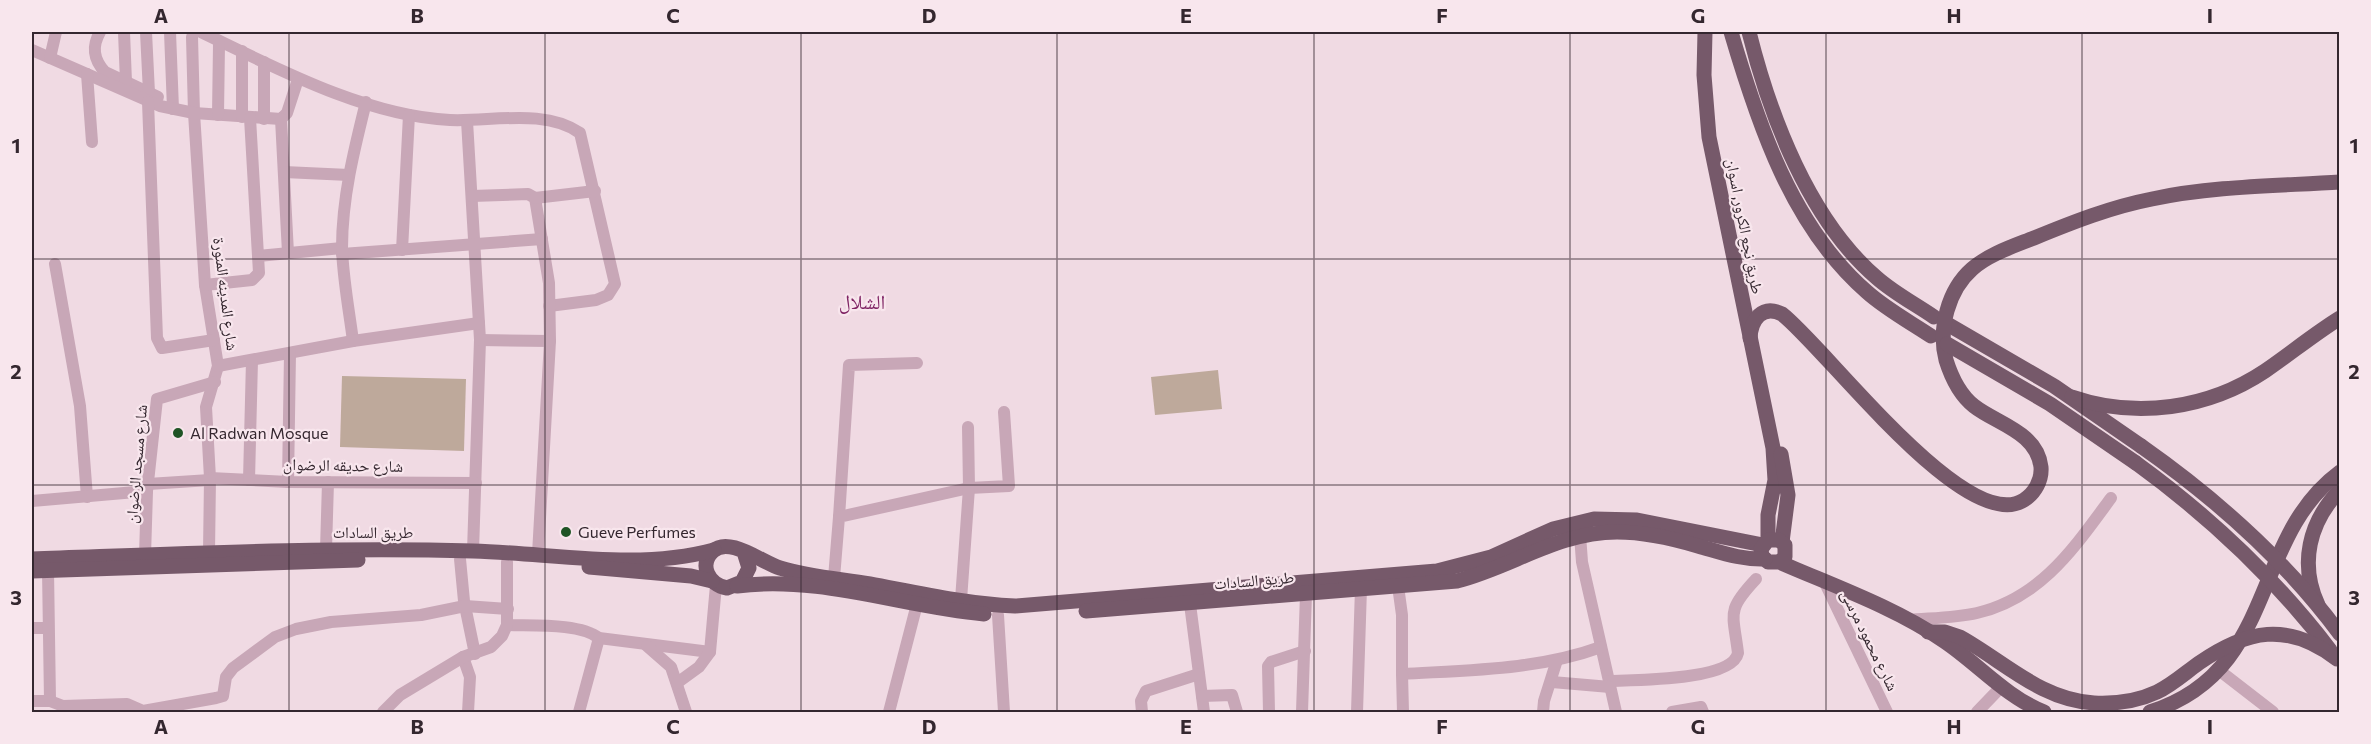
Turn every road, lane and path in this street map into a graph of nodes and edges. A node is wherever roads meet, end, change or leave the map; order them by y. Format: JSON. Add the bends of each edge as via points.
{"nodes":[{"id":1,"x":56,"y":32,"type":"edge"},
{"id":2,"x":100,"y":32,"type":"edge"},
{"id":3,"x":123,"y":32,"type":"edge"},
{"id":4,"x":146,"y":32,"type":"edge"},
{"id":5,"x":171,"y":32,"type":"edge"},
{"id":6,"x":1706,"y":32,"type":"edge"},
{"id":7,"x":1731,"y":32,"type":"edge"},
{"id":8,"x":1749,"y":32,"type":"edge"},
{"id":9,"x":197,"y":34,"type":"edge"},
{"id":10,"x":219,"y":44,"type":"junction"},
{"id":11,"x":238,"y":49,"type":"junction"},
{"id":12,"x":32,"y":50,"type":"edge"},
{"id":13,"x":50,"y":58,"type":"junction"},
{"id":14,"x":264,"y":62,"type":"junction"},
{"id":15,"x":87,"y":74,"type":"junction"},
{"id":16,"x":298,"y":79,"type":"junction"},
{"id":17,"x":126,"y":82,"type":"junction"},
{"id":18,"x":149,"y":97,"type":"junction"},
{"id":19,"x":366,"y":102,"type":"junction"},
{"id":20,"x":173,"y":106,"type":"junction"},
{"id":21,"x":194,"y":113,"type":"junction"},
{"id":22,"x":218,"y":115,"type":"junction"},
{"id":23,"x":409,"y":115,"type":"junction"},
{"id":24,"x":246,"y":117,"type":"junction"},
{"id":25,"x":264,"y":119,"type":"junction"},
{"id":26,"x":281,"y":119,"type":"junction"},
{"id":27,"x":466,"y":121,"type":"junction"},
{"id":28,"x":92,"y":142,"type":"dead end"},
{"id":29,"x":284,"y":172,"type":"junction"},
{"id":30,"x":349,"y":175,"type":"junction"},
{"id":31,"x":2340,"y":182,"type":"edge"},
{"id":32,"x":595,"y":191,"type":"junction"},
{"id":33,"x":472,"y":196,"type":"junction"},
{"id":34,"x":536,"y":198,"type":"junction"},
{"id":35,"x":542,"y":239,"type":"junction"},
{"id":36,"x":473,"y":244,"type":"junction"},
{"id":37,"x":402,"y":250,"type":"junction"},
{"id":38,"x":342,"y":251,"type":"junction"},
{"id":39,"x":288,"y":253,"type":"junction"},
{"id":40,"x":258,"y":256,"type":"junction"},
{"id":41,"x":55,"y":264,"type":"dead end"},
{"id":42,"x":205,"y":285,"type":"junction"},
{"id":43,"x":549,"y":306,"type":"junction"},
{"id":44,"x":1934,"y":317,"type":"dead end"},
{"id":45,"x":2340,"y":318,"type":"edge"},
{"id":46,"x":479,"y":323,"type":"junction"},
{"id":47,"x":1949,"y":325,"type":"dead end"},
{"id":48,"x":1931,"y":336,"type":"dead end"},
{"id":49,"x":1750,"y":338,"type":"junction"},
{"id":50,"x":214,"y":340,"type":"junction"},
{"id":51,"x":480,"y":340,"type":"junction"},
{"id":52,"x":353,"y":341,"type":"junction"},
{"id":53,"x":550,"y":341,"type":"junction"},
{"id":54,"x":1947,"y":344,"type":"dead end"},
{"id":55,"x":290,"y":353,"type":"junction"},
{"id":56,"x":252,"y":360,"type":"junction"},
{"id":57,"x":917,"y":363,"type":"dead end"},
{"id":58,"x":218,"y":366,"type":"junction"},
{"id":59,"x":214,"y":382,"type":"junction"},
{"id":60,"x":2072,"y":398,"type":"junction"},
{"id":61,"x":1004,"y":412,"type":"dead end"},
{"id":62,"x":1770,"y":426,"type":"junction"},
{"id":63,"x":968,"y":427,"type":"dead end"},
{"id":64,"x":2340,"y":472,"type":"edge"},
{"id":65,"x":210,"y":476,"type":"junction"},
{"id":66,"x":249,"y":480,"type":"junction"},
{"id":67,"x":288,"y":482,"type":"junction"},
{"id":68,"x":328,"y":482,"type":"junction"},
{"id":69,"x":148,"y":483,"type":"junction"},
{"id":70,"x":476,"y":483,"type":"junction"},
{"id":71,"x":969,"y":488,"type":"junction"},
{"id":72,"x":2340,"y":489,"type":"edge"},
{"id":73,"x":87,"y":497,"type":"junction"},
{"id":74,"x":2111,"y":498,"type":"dead end"},
{"id":75,"x":32,"y":501,"type":"edge"},
{"id":76,"x":1768,"y":515,"type":"junction"},
{"id":77,"x":839,"y":517,"type":"junction"},
{"id":78,"x":1580,"y":535,"type":"junction"},
{"id":79,"x":1734,"y":538,"type":"junction"},
{"id":80,"x":326,"y":550,"type":"junction"},
{"id":81,"x":714,"y":550,"type":"junction"},
{"id":82,"x":1771,"y":550,"type":"junction"},
{"id":83,"x":473,"y":551,"type":"junction"},
{"id":84,"x":744,"y":552,"type":"junction"},
{"id":85,"x":209,"y":553,"type":"junction"},
{"id":86,"x":538,"y":554,"type":"junction"},
{"id":87,"x":145,"y":555,"type":"junction"},
{"id":88,"x":32,"y":559,"type":"edge"},
{"id":89,"x":460,"y":559,"type":"junction"},
{"id":90,"x":507,"y":562,"type":"junction"},
{"id":91,"x":48,"y":570,"type":"junction"},
{"id":92,"x":32,"y":571,"type":"edge"},
{"id":93,"x":834,"y":578,"type":"junction"},
{"id":94,"x":1756,"y":579,"type":"dead end"},
{"id":95,"x":1824,"y":581,"type":"junction"},
{"id":96,"x":714,"y":583,"type":"junction"},
{"id":97,"x":737,"y":586,"type":"junction"},
{"id":98,"x":1398,"y":586,"type":"junction"},
{"id":99,"x":1361,"y":588,"type":"junction"},
{"id":100,"x":1306,"y":594,"type":"junction"},
{"id":101,"x":961,"y":600,"type":"junction"},
{"id":102,"x":918,"y":604,"type":"junction"},
{"id":103,"x":1190,"y":604,"type":"junction"},
{"id":104,"x":465,"y":606,"type":"junction"},
{"id":105,"x":2319,"y":608,"type":"junction"},
{"id":106,"x":508,"y":609,"type":"junction"},
{"id":107,"x":998,"y":615,"type":"junction"},
{"id":108,"x":1907,"y":620,"type":"junction"},
{"id":109,"x":507,"y":625,"type":"junction"},
{"id":110,"x":32,"y":628,"type":"edge"},
{"id":111,"x":48,"y":628,"type":"junction"},
{"id":112,"x":1928,"y":632,"type":"junction"},
{"id":113,"x":2340,"y":634,"type":"edge"},
{"id":114,"x":599,"y":638,"type":"junction"},
{"id":115,"x":646,"y":646,"type":"junction"},
{"id":116,"x":1601,"y":647,"type":"junction"},
{"id":117,"x":1305,"y":651,"type":"junction"},
{"id":118,"x":710,"y":652,"type":"junction"},
{"id":119,"x":476,"y":654,"type":"junction"},
{"id":120,"x":463,"y":657,"type":"junction"},
{"id":121,"x":1557,"y":660,"type":"junction"},
{"id":122,"x":2338,"y":661,"type":"edge"},
{"id":123,"x":2220,"y":671,"type":"junction"},
{"id":124,"x":1199,"y":674,"type":"junction"},
{"id":125,"x":1402,"y":674,"type":"junction"},
{"id":126,"x":677,"y":682,"type":"junction"},
{"id":127,"x":1552,"y":682,"type":"junction"},
{"id":128,"x":1610,"y":684,"type":"junction"},
{"id":129,"x":2002,"y":686,"type":"junction"},
{"id":130,"x":1202,"y":696,"type":"junction"},
{"id":131,"x":32,"y":701,"type":"edge"},
{"id":132,"x":50,"y":701,"type":"junction"},
{"id":133,"x":383,"y":712,"type":"edge"},
{"id":134,"x":468,"y":712,"type":"edge"},
{"id":135,"x":579,"y":712,"type":"edge"},
{"id":136,"x":686,"y":712,"type":"edge"},
{"id":137,"x":890,"y":712,"type":"edge"},
{"id":138,"x":1004,"y":712,"type":"edge"},
{"id":139,"x":1142,"y":712,"type":"edge"},
{"id":140,"x":1204,"y":712,"type":"edge"},
{"id":141,"x":1237,"y":712,"type":"edge"},
{"id":142,"x":1269,"y":712,"type":"edge"},
{"id":143,"x":1302,"y":712,"type":"edge"},
{"id":144,"x":1357,"y":712,"type":"edge"},
{"id":145,"x":1403,"y":712,"type":"edge"},
{"id":146,"x":1543,"y":712,"type":"edge"},
{"id":147,"x":1616,"y":712,"type":"edge"},
{"id":148,"x":1672,"y":712,"type":"edge"},
{"id":149,"x":1703,"y":712,"type":"edge"},
{"id":150,"x":1887,"y":712,"type":"edge"},
{"id":151,"x":1977,"y":712,"type":"edge"},
{"id":152,"x":2044,"y":712,"type":"edge"},
{"id":153,"x":2150,"y":712,"type":"edge"},
{"id":154,"x":2273,"y":712,"type":"edge"}],
"edges":[{"from":1,"to":13,"type":"street"},
{"from":2,"to":17,"type":"street","via":[[94,48],[99,65]]},
{"from":3,"to":17,"type":"street"},
{"from":4,"to":18,"type":"street"},
{"from":5,"to":9,"type":"street"},
{"from":5,"to":20,"type":"street"},
{"from":6,"to":49,"type":"main road","name":"طريق نجع الكرور, اسوان","via":[[1705,85],[1710,137]]},
{"from":7,"to":48,"type":"main road","via":[[1761,125],[1787,184],[1814,230],[1867,293]]},
{"from":8,"to":44,"type":"main road","via":[[1775,117],[1827,219],[1877,278]]},
{"from":9,"to":10,"type":"street"},
{"from":9,"to":11,"type":"street"},
{"from":9,"to":21,"type":"street","name":"شارع المدينه المنورة"},
{"from":10,"to":11,"type":"street"},
{"from":10,"to":22,"type":"street"},
{"from":11,"to":14,"type":"street"},
{"from":11,"to":24,"type":"street"},
{"from":12,"to":13,"type":"street"},
{"from":13,"to":15,"type":"street"},
{"from":14,"to":16,"type":"street"},
{"from":14,"to":25,"type":"street"},
{"from":15,"to":18,"type":"street"},
{"from":15,"to":28,"type":"street"},
{"from":16,"to":19,"type":"street"},
{"from":16,"to":26,"type":"street","via":[[287,113]]},
{"from":17,"to":18,"type":"street"},
{"from":18,"to":20,"type":"street"},
{"from":18,"to":50,"type":"street","via":[[157,338],[162,348]]},
{"from":19,"to":23,"type":"street"},
{"from":19,"to":30,"type":"street"},
{"from":20,"to":21,"type":"street"},
{"from":21,"to":22,"type":"street"},
{"from":21,"to":42,"type":"street","name":"شارع المدينه المنورة"},
{"from":22,"to":24,"type":"street"},
{"from":23,"to":27,"type":"street"},
{"from":23,"to":37,"type":"street"},
{"from":24,"to":25,"type":"street"},
{"from":24,"to":40,"type":"street"},
{"from":25,"to":26,"type":"street"},
{"from":26,"to":29,"type":"street"},
{"from":27,"to":32,"type":"street","via":[[532,119],[574,129],[583,140]]},
{"from":27,"to":33,"type":"street"},
{"from":29,"to":30,"type":"street"},
{"from":29,"to":39,"type":"street"},
{"from":30,"to":38,"type":"street"},
{"from":31,"to":49,"type":"main road","via":[[2209,191],[2136,202],[2004,250],[1972,269],[1950,300],[1943,337],[1945,356],[1956,383],[1972,405],[2022,435],[2039,458],[2039,483],[2032,494],[2010,505],[1998,505],[1973,493],[1918,454],[1782,314],[1769,310],[1757,315]]},
{"from":32,"to":34,"type":"street"},
{"from":32,"to":43,"type":"street","via":[[615,284],[613,290],[596,300]]},
{"from":33,"to":34,"type":"street","via":[[528,194]]},
{"from":33,"to":36,"type":"street"},
{"from":34,"to":35,"type":"street"},
{"from":35,"to":36,"type":"street"},
{"from":35,"to":43,"type":"street"},
{"from":36,"to":37,"type":"street"},
{"from":36,"to":46,"type":"street"},
{"from":37,"to":38,"type":"street"},
{"from":38,"to":39,"type":"street"},
{"from":38,"to":52,"type":"street"},
{"from":39,"to":40,"type":"street"},
{"from":40,"to":42,"type":"street","via":[[259,273],[255,279]]},
{"from":41,"to":73,"type":"street","via":[[80,406]]},
{"from":42,"to":50,"type":"street","name":"شارع المدينه المنورة"},
{"from":43,"to":53,"type":"street"},
{"from":45,"to":60,"type":"main road","via":[[2249,380],[2203,400],[2129,410],[2099,407]]},
{"from":46,"to":51,"type":"street"},
{"from":46,"to":52,"type":"street"},
{"from":47,"to":60,"type":"main road"},
{"from":49,"to":62,"type":"main road","name":"طريق نجع الكرور, اسوان"},
{"from":50,"to":58,"type":"street","name":"شارع المدينه المنورة"},
{"from":51,"to":53,"type":"street"},
{"from":51,"to":70,"type":"street"},
{"from":52,"to":55,"type":"street"},
{"from":53,"to":86,"type":"street"},
{"from":54,"to":122,"type":"main road","bridge":true,"via":[[2050,404],[2172,489],[2287,597]]},
{"from":55,"to":56,"type":"street"},
{"from":55,"to":67,"type":"street"},
{"from":56,"to":58,"type":"street"},
{"from":56,"to":66,"type":"street"},
{"from":57,"to":77,"type":"street","via":[[849,365]]},
{"from":58,"to":59,"type":"street","name":"شارع المدينه المنورة"},
{"from":59,"to":65,"type":"street","name":"شارع المدينه المنورة","via":[[206,407]]},
{"from":59,"to":69,"type":"street","name":"شارع مسجد الرضوان","via":[[158,398]]},
{"from":60,"to":105,"type":"main road","bridge":true,"via":[[2182,475],[2236,522]]},
{"from":61,"to":71,"type":"street","via":[[1009,486]]},
{"from":62,"to":76,"type":"main road","name":"طريق نجع الكرور, اسوان","via":[[1775,480]]},
{"from":62,"to":82,"type":"main road","name":"طريق نجع الكرور, اسوان","via":[[1787,483],[1787,519]]},
{"from":63,"to":71,"type":"street"},
{"from":64,"to":123,"type":"main road","via":[[2313,496],[2296,522],[2259,605]]},
{"from":65,"to":66,"type":"street","name":"شارع حديقه الرضوان"},
{"from":65,"to":69,"type":"street","name":"شارع حديقه الرضوان"},
{"from":65,"to":85,"type":"street","name":"شارع المدينه المنورة"},
{"from":66,"to":67,"type":"street","name":"شارع حديقه الرضوان"},
{"from":67,"to":68,"type":"street","name":"شارع حديقه الرضوان"},
{"from":68,"to":70,"type":"street","name":"شارع حديقه الرضوان"},
{"from":68,"to":80,"type":"street"},
{"from":69,"to":73,"type":"street","name":"شارع حديقه الرضوان"},
{"from":69,"to":87,"type":"street","name":"شارع مسجد الرضوان"},
{"from":70,"to":83,"type":"street"},
{"from":71,"to":77,"type":"street"},
{"from":71,"to":101,"type":"street"},
{"from":72,"to":105,"type":"main road","via":[[2320,515],[2309,545],[2309,577]]},
{"from":73,"to":75,"type":"street","name":"شارع حديقه الرضوان"},
{"from":74,"to":108,"type":"street","via":[[2064,560],[2023,594],[1974,614]]},
{"from":76,"to":79,"type":"main road","via":[[1753,530]]},
{"from":76,"to":82,"type":"main road","name":"طريق نجع الكرور, اسوان"},
{"from":77,"to":93,"type":"street"},
{"from":78,"to":82,"type":"main road","name":"طريق السادات","via":[[1638,533],[1738,557]]},
{"from":78,"to":98,"type":"main road","name":"طريق السادات","via":[[1483,574],[1439,584]]},
{"from":78,"to":116,"type":"street","via":[[1582,562]]},
{"from":79,"to":82,"type":"main road","name":"طريق السادات"},
{"from":79,"to":101,"type":"main road","name":"طريق السادات","via":[[1637,520],[1594,519],[1553,529],[1491,557],[1437,571],[1031,605]]},
{"from":80,"to":83,"type":"main road","name":"طريق السادات"},
{"from":80,"to":85,"type":"main road","name":"طريق السادات"},
{"from":81,"to":84,"type":"main road","via":[[729,545]]},
{"from":81,"to":86,"type":"main road","name":"طريق السادات","via":[[656,560]]},
{"from":81,"to":96,"type":"main road","via":[[706,565]]},
{"from":82,"to":95,"type":"main road"},
{"from":83,"to":86,"type":"main road","name":"طريق السادات"},
{"from":84,"to":93,"type":"main road","name":"طريق السادات","via":[[783,569]]},
{"from":84,"to":97,"type":"main road","via":[[748,573]]},
{"from":85,"to":87,"type":"main road","name":"طريق السادات"},
{"from":87,"to":88,"type":"main road","name":"طريق السادات"},
{"from":89,"to":90,"type":"main road","name":"طريق السادات"},
{"from":89,"to":91,"type":"main road","name":"طريق السادات"},
{"from":89,"to":104,"type":"street"},
{"from":90,"to":96,"type":"main road","name":"طريق السادات","via":[[684,576]]},
{"from":90,"to":106,"type":"street"},
{"from":91,"to":92,"type":"main road","name":"طريق السادات"},
{"from":91,"to":111,"type":"street"},
{"from":93,"to":101,"type":"main road","name":"طريق السادات"},
{"from":94,"to":128,"type":"street","via":[[1734,603],[1738,653],[1731,665],[1692,676]]},
{"from":95,"to":108,"type":"main road"},
{"from":95,"to":150,"type":"street","name":"شارع محمود مرسى"},
{"from":96,"to":97,"type":"main road","via":[[727,588]]},
{"from":96,"to":118,"type":"street"},
{"from":97,"to":102,"type":"main road","name":"طريق السادات","via":[[793,584]]},
{"from":98,"to":99,"type":"main road","name":"طريق السادات"},
{"from":98,"to":125,"type":"street"},
{"from":99,"to":100,"type":"main road","name":"طريق السادات"},
{"from":99,"to":144,"type":"street"},
{"from":100,"to":103,"type":"main road","name":"طريق السادات"},
{"from":100,"to":117,"type":"street"},
{"from":102,"to":107,"type":"main road","name":"طريق السادات"},
{"from":102,"to":137,"type":"street"},
{"from":103,"to":107,"type":"main road","name":"طريق السادات"},
{"from":103,"to":124,"type":"street"},
{"from":104,"to":106,"type":"street"},
{"from":104,"to":119,"type":"street"},
{"from":104,"to":132,"type":"street","via":[[422,615],[331,622],[296,629],[275,637],[233,668],[226,677],[223,696],[216,698],[143,711],[127,704],[63,706]]},
{"from":105,"to":113,"type":"main road","bridge":true},
{"from":106,"to":109,"type":"street"},
{"from":107,"to":138,"type":"street"},
{"from":108,"to":112,"type":"main road"},
{"from":109,"to":114,"type":"street","via":[[571,629],[591,632]]},
{"from":109,"to":119,"type":"street","via":[[496,644]]},
{"from":110,"to":111,"type":"street"},
{"from":111,"to":132,"type":"street"},
{"from":112,"to":122,"type":"main road","bridge":true,"via":[[1960,637],[2045,691],[2093,703],[2133,700],[2159,692],[2231,642],[2252,636],[2296,638],[2318,646]]},
{"from":112,"to":129,"type":"main road"},
{"from":114,"to":115,"type":"street"},
{"from":114,"to":135,"type":"street"},
{"from":115,"to":118,"type":"street"},
{"from":115,"to":126,"type":"street","via":[[671,667]]},
{"from":116,"to":121,"type":"street"},
{"from":116,"to":128,"type":"street"},
{"from":117,"to":142,"type":"street","via":[[1268,666]]},
{"from":117,"to":143,"type":"street"},
{"from":118,"to":126,"type":"street","via":[[699,667]]},
{"from":119,"to":120,"type":"street"},
{"from":120,"to":133,"type":"street","via":[[400,695]]},
{"from":120,"to":134,"type":"street","via":[[470,677]]},
{"from":121,"to":125,"type":"street"},
{"from":121,"to":127,"type":"street"},
{"from":123,"to":153,"type":"main road","via":[[2193,693]]},
{"from":123,"to":154,"type":"street"},
{"from":124,"to":130,"type":"street"},
{"from":124,"to":139,"type":"street","via":[[1146,691]]},
{"from":125,"to":145,"type":"street"},
{"from":126,"to":136,"type":"street"},
{"from":127,"to":128,"type":"street"},
{"from":127,"to":146,"type":"street"},
{"from":128,"to":147,"type":"street"},
{"from":129,"to":151,"type":"street"},
{"from":129,"to":152,"type":"main road"},
{"from":130,"to":140,"type":"street"},
{"from":130,"to":141,"type":"street","via":[[1233,695]]},
{"from":131,"to":132,"type":"street"},
{"from":148,"to":149,"type":"street","via":[[1701,707]]}]}
